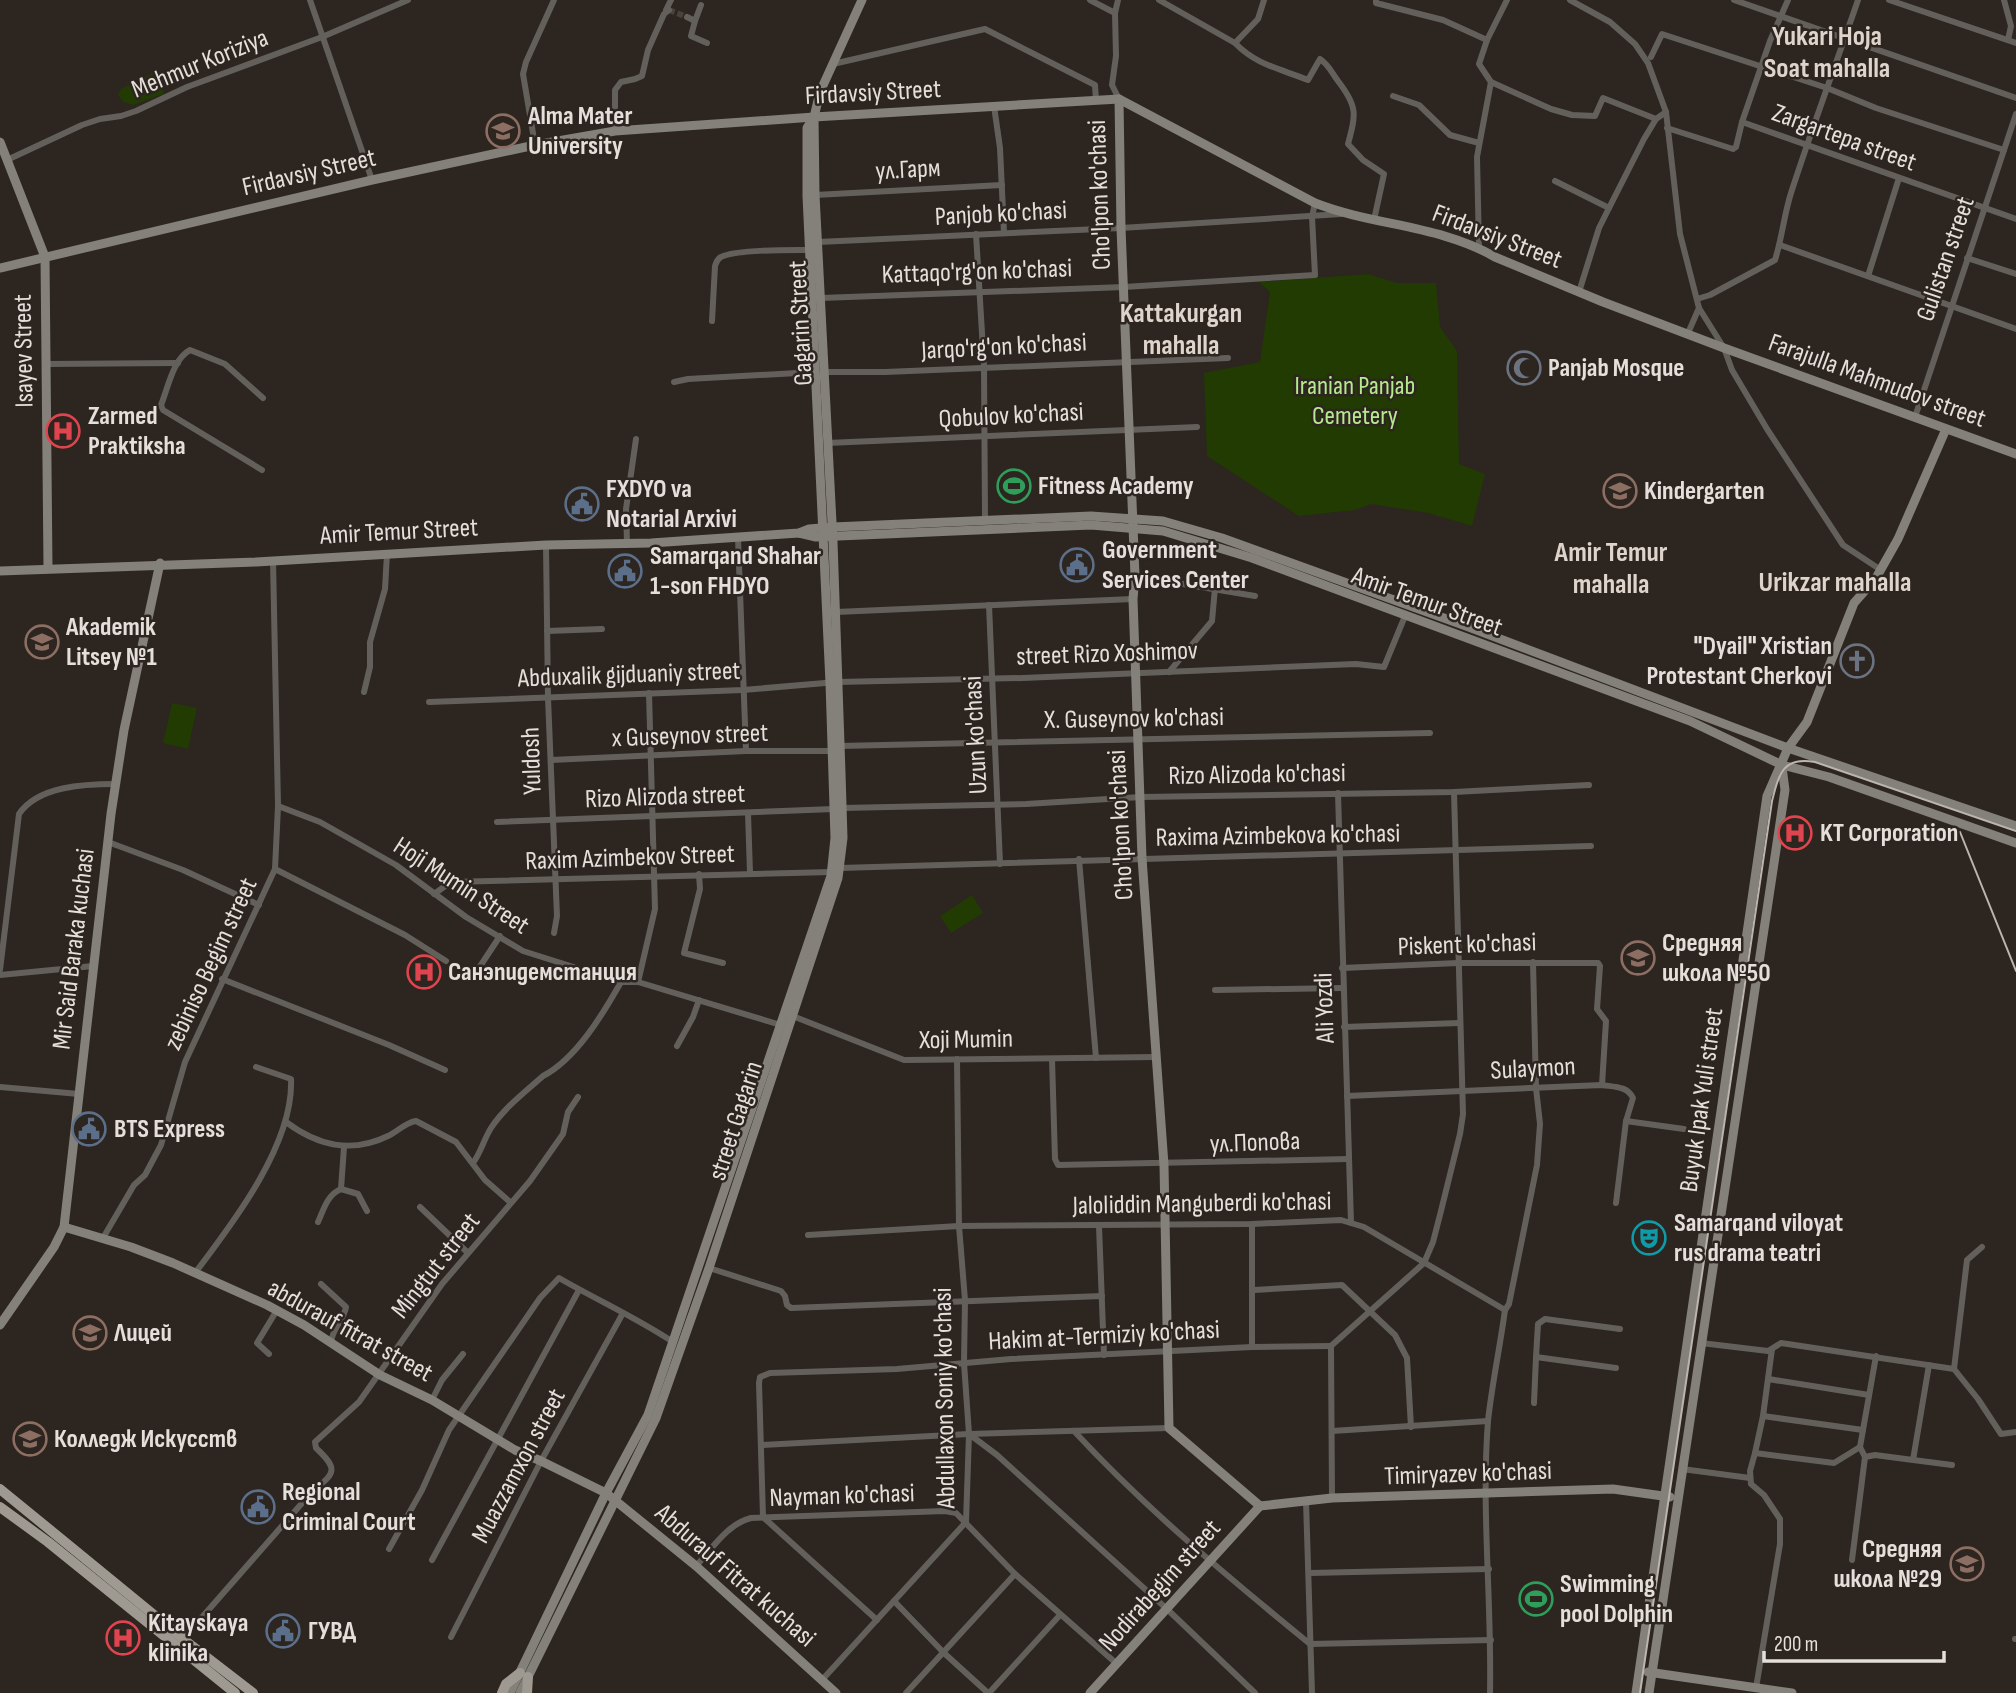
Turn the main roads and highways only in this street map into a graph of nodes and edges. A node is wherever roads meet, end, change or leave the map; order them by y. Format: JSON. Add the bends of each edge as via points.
{"nodes":[{"id":1,"x":862,"y":0,"type":"edge"},
{"id":2,"x":1119,"y":99,"type":"junction"},
{"id":3,"x":814,"y":117,"type":"junction"},
{"id":4,"x":0,"y":142,"type":"edge"},
{"id":5,"x":45,"y":257,"type":"junction"},
{"id":6,"x":0,"y":268,"type":"edge"},
{"id":7,"x":1713,"y":342,"type":"joint"},
{"id":8,"x":820,"y":372,"type":"junction"},
{"id":9,"x":1947,"y":429,"type":"junction"},
{"id":10,"x":2016,"y":454,"type":"edge"},
{"id":11,"x":1132,"y":522,"type":"junction"},
{"id":12,"x":828,"y":532,"type":"junction"},
{"id":13,"x":160,"y":564,"type":"junction"},
{"id":14,"x":48,"y":568,"type":"junction"},
{"id":15,"x":0,"y":571,"type":"edge"},
{"id":16,"x":1339,"y":586,"type":"junction"},
{"id":17,"x":834,"y":682,"type":"junction"},
{"id":18,"x":1788,"y":748,"type":"junction"},
{"id":19,"x":1782,"y":765,"type":"junction"},
{"id":20,"x":2016,"y":826,"type":"edge"},
{"id":21,"x":2016,"y":843,"type":"edge"},
{"id":22,"x":785,"y":1027,"type":"junction"},
{"id":23,"x":64,"y":1227,"type":"junction"},
{"id":24,"x":0,"y":1325,"type":"edge"},
{"id":25,"x":0,"y":1489,"type":"edge"},
{"id":26,"x":606,"y":1493,"type":"junction"},
{"id":27,"x":1666,"y":1496,"type":"junction"},
{"id":28,"x":1678,"y":1498,"type":"junction"},
{"id":29,"x":615,"y":1503,"type":"junction"},
{"id":30,"x":1260,"y":1506,"type":"junction"},
{"id":31,"x":0,"y":1507,"type":"edge"},
{"id":32,"x":1639,"y":1671,"type":"junction"},
{"id":33,"x":1652,"y":1673,"type":"junction"},
{"id":34,"x":524,"y":1675,"type":"junction"},
{"id":35,"x":235,"y":1693,"type":"edge"},
{"id":36,"x":253,"y":1693,"type":"edge"},
{"id":37,"x":502,"y":1693,"type":"edge"},
{"id":38,"x":509,"y":1693,"type":"edge"},
{"id":39,"x":520,"y":1693,"type":"edge"},
{"id":40,"x":527,"y":1693,"type":"edge"},
{"id":41,"x":836,"y":1693,"type":"edge"},
{"id":42,"x":1090,"y":1693,"type":"edge"},
{"id":43,"x":1636,"y":1693,"type":"edge"},
{"id":44,"x":1649,"y":1693,"type":"edge"},
{"id":45,"x":1792,"y":1693,"type":"edge"}],
"edges":[{"from":1,"to":3,"type":"main road","via":[[820,92]]},
{"from":2,"to":3,"type":"main road","name":"Firdavsiy Street"},
{"from":2,"to":7,"type":"main road","name":"Firdavsiy Street","via":[[1315,203],[1342,214],[1403,225],[1479,247],[1579,292]]},
{"from":2,"to":11,"type":"main road","name":"Cho'lpon ko'chasi"},
{"from":3,"to":5,"type":"main road","name":"Firdavsiy Street","via":[[615,131],[535,145]]},
{"from":3,"to":8,"type":"main road","name":"Gagarin Street"},
{"from":3,"to":8,"type":"main road","via":[[807,128]]},
{"from":4,"to":5,"type":"main road","name":"Isayev Street"},
{"from":5,"to":6,"type":"main road","name":"Firdavsiy Street"},
{"from":5,"to":14,"type":"main road","name":"Isayev Street"},
{"from":7,"to":9,"type":"main road","name":"Farajulla Mahmudov street"},
{"from":8,"to":12,"type":"main road","name":"Gagarin Street"},
{"from":8,"to":12,"type":"main road","name":"Gagarin Street"},
{"from":9,"to":10,"type":"main road","name":"Farajulla Mahmudov street"},
{"from":9,"to":18,"type":"main road","name":"Buyuk Ipak Yuli street","via":[[1898,540],[1854,603],[1807,722]]},
{"from":11,"to":12,"type":"main road","name":"Amir Temur Street"},
{"from":11,"to":12,"type":"main road","name":"Amir Temur Street","via":[[1091,516],[985,519]]},
{"from":11,"to":16,"type":"main road","name":"Amir Temur Street","via":[[1163,521],[1222,538]]},
{"from":11,"to":30,"type":"main road","name":"Cho'lpon ko'chasi","via":[[1142,858],[1166,1224],[1169,1428]]},
{"from":12,"to":13,"type":"main road","name":"Amir Temur Street"},
{"from":12,"to":17,"type":"main road","name":"street Gagarin"},
{"from":12,"to":17,"type":"main road","name":"street Gagarin","via":[[836,612]]},
{"from":13,"to":14,"type":"main road","name":"Amir Temur Street"},
{"from":13,"to":23,"type":"main road","name":"Mir Said Baraka kuchasi","via":[[116,784]]},
{"from":14,"to":15,"type":"main road","name":"Amir Temur Street"},
{"from":16,"to":18,"type":"main road","name":"Amir Temur Street","via":[[1466,626]]},
{"from":16,"to":19,"type":"main road","name":"Amir Temur Street","via":[[1405,616],[1690,721]]},
{"from":17,"to":22,"type":"main road","name":"street Gagarin","via":[[836,870]]},
{"from":18,"to":19,"type":"main road","name":"Buyuk Ipak Yuli street"},
{"from":18,"to":20,"type":"main road","name":"Amir Temur Street"},
{"from":19,"to":21,"type":"main road","name":"Amir Temur Street"},
{"from":19,"to":27,"type":"main road","name":"Buyuk Ipak Yuli street","via":[[1767,796]]},
{"from":19,"to":28,"type":"main road","name":"Buyuk Ipak Yuli street","via":[[1785,792]]},
{"from":22,"to":26,"type":"main road","name":"street Gagarin","via":[[648,1415]]},
{"from":22,"to":29,"type":"main road","name":"street Gagarin","via":[[656,1418]]},
{"from":23,"to":24,"type":"main road","name":"Mir Said Baraka kuchasi"},
{"from":23,"to":26,"type":"main road","name":"abdurauf fitrat street","via":[[195,1273],[277,1310],[380,1375],[515,1450]]},
{"from":25,"to":36,"type":"main road"},
{"from":26,"to":29,"type":"main road","name":"Abdurauf Fitrat kuchasi"},
{"from":26,"to":34,"type":"main road","name":"street Gagarin"},
{"from":27,"to":28,"type":"main road","name":"Timiryazev ko'chasi"},
{"from":27,"to":30,"type":"main road","name":"Timiryazev ko'chasi","via":[[1613,1489],[1332,1498]]},
{"from":27,"to":32,"type":"main road","name":"Buyuk Ipak Yuli street"},
{"from":28,"to":33,"type":"main road","name":"Buyuk Ipak Yuli street"},
{"from":29,"to":34,"type":"main road","name":"street Gagarin"},
{"from":29,"to":41,"type":"main road","name":"Abdurauf Fitrat kuchasi","via":[[696,1566]]},
{"from":30,"to":42,"type":"main road","name":"Nodirabegim street"},
{"from":31,"to":35,"type":"main road"},
{"from":32,"to":33,"type":"main road"},
{"from":32,"to":43,"type":"main road","name":"Buyuk Ipak Yuli street"},
{"from":33,"to":44,"type":"main road","name":"Buyuk Ipak Yuli street"},
{"from":33,"to":45,"type":"main road"},
{"from":34,"to":37,"type":"main road","via":[[506,1684]]},
{"from":34,"to":38,"type":"main road","name":"street Gagarin"},
{"from":34,"to":39,"type":"main road","name":"street Gagarin"},
{"from":34,"to":40,"type":"main road"}]}
